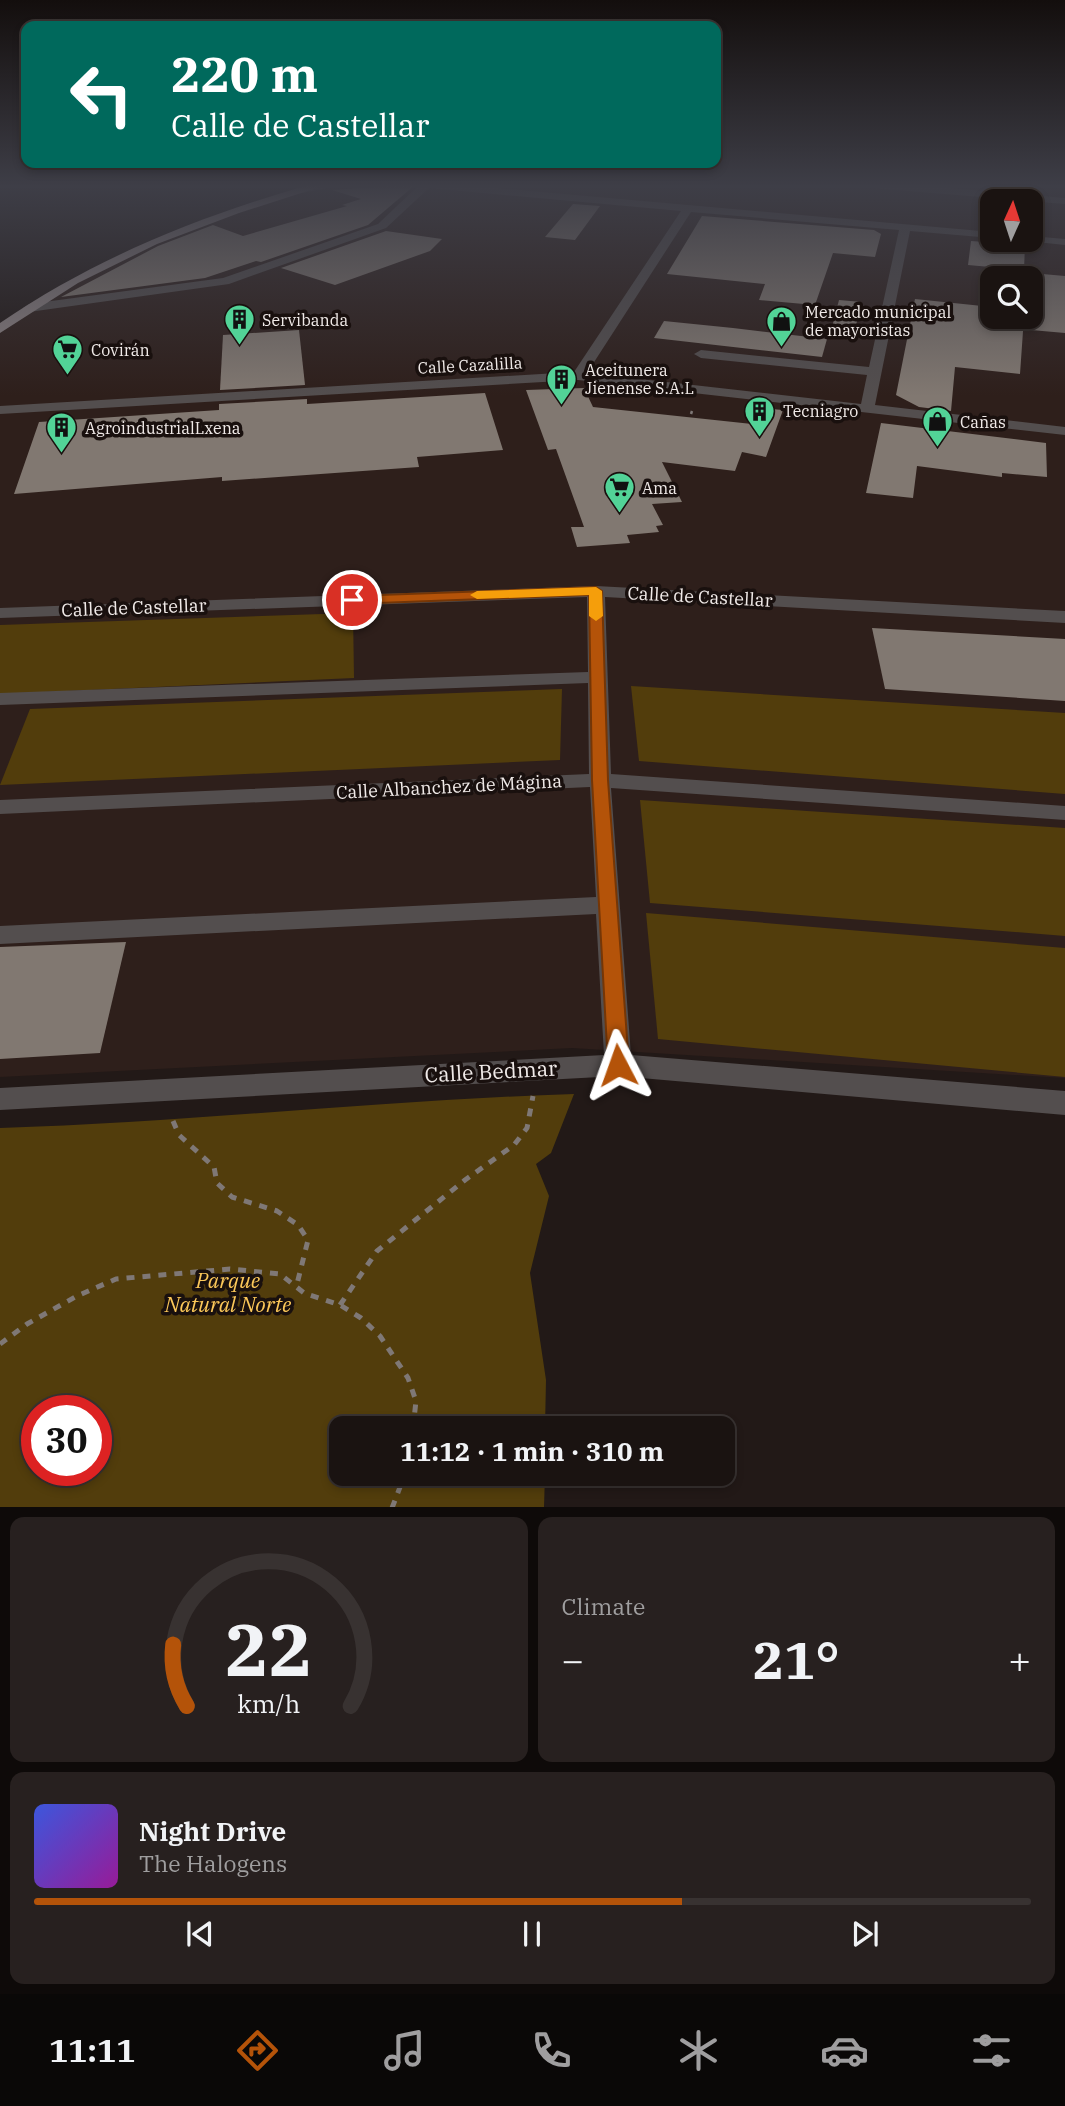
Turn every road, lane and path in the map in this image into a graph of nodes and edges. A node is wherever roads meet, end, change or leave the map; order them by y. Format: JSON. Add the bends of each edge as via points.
{"nodes":[{"id":1,"x":124,"y":255,"type":"edge"},
{"id":2,"x":298,"y":255,"type":"edge"},
{"id":3,"x":657,"y":255,"type":"edge"},
{"id":4,"x":899,"y":255,"type":"edge"},
{"id":5,"x":29,"y":308,"type":"junction"},
{"id":6,"x":0,"y":329,"type":"edge"},
{"id":7,"x":701,"y":354,"type":"dead end"},
{"id":8,"x":875,"y":372,"type":"junction"},
{"id":9,"x":579,"y":376,"type":"junction"},
{"id":10,"x":867,"y":408,"type":"junction"},
{"id":11,"x":0,"y":410,"type":"edge"},
{"id":12,"x":1065,"y":432,"type":"edge"},
{"id":13,"x":596,"y":591,"type":"junction"},
{"id":14,"x":0,"y":613,"type":"edge"},
{"id":15,"x":1065,"y":617,"type":"edge"},
{"id":16,"x":598,"y":677,"type":"junction"},
{"id":17,"x":0,"y":699,"type":"edge"},
{"id":18,"x":600,"y":780,"type":"junction"},
{"id":19,"x":0,"y":807,"type":"edge"},
{"id":20,"x":1065,"y":813,"type":"edge"},
{"id":21,"x":608,"y":905,"type":"junction"},
{"id":22,"x":0,"y":935,"type":"edge"},
{"id":23,"x":618,"y":1065,"type":"junction"},
{"id":24,"x":533,"y":1096,"type":"dead end"},
{"id":25,"x":0,"y":1099,"type":"edge"},
{"id":26,"x":1065,"y":1103,"type":"edge"},
{"id":27,"x":173,"y":1121,"type":"dead end"},
{"id":28,"x":296,"y":1287,"type":"junction"},
{"id":29,"x":340,"y":1305,"type":"junction"},
{"id":30,"x":0,"y":1344,"type":"edge"},
{"id":31,"x":414,"y":1416,"type":"edge"},
{"id":32,"x":400,"y":1486,"type":"edge"},
{"id":33,"x":392,"y":1507,"type":"edge"}],
"edges":[{"from":1,"to":5,"type":"main road"},
{"from":2,"to":5,"type":"street","via":[[225,281]]},
{"from":3,"to":9,"type":"street"},
{"from":4,"to":8,"type":"street"},
{"from":5,"to":6,"type":"main road"},
{"from":7,"to":8,"type":"street"},
{"from":8,"to":10,"type":"street"},
{"from":9,"to":10,"type":"street","name":"Calle Cazalilla"},
{"from":9,"to":11,"type":"street","name":"Calle Cazalilla"},
{"from":10,"to":12,"type":"street","name":"Calle Cazalilla"},
{"from":13,"to":14,"type":"street","name":"Calle de Castellar"},
{"from":13,"to":15,"type":"street","name":"Calle de Castellar"},
{"from":13,"to":16,"type":"street"},
{"from":16,"to":17,"type":"street"},
{"from":16,"to":18,"type":"street"},
{"from":18,"to":19,"type":"street","name":"Calle Albanchez de Mágina"},
{"from":18,"to":20,"type":"street","name":"Calle Albanchez de Mágina"},
{"from":18,"to":21,"type":"street"},
{"from":21,"to":22,"type":"street"},
{"from":21,"to":23,"type":"street"},
{"from":23,"to":25,"type":"street","name":"Calle Bedmar"},
{"from":23,"to":26,"type":"street","name":"Calle Bedmar"},
{"from":24,"to":29,"type":"path","via":[[527,1128],[514,1146],[377,1251]]},
{"from":27,"to":28,"type":"path","via":[[179,1135],[214,1167],[217,1183],[232,1197],[277,1212],[298,1225],[308,1240]]},
{"from":28,"to":29,"type":"path"},
{"from":28,"to":30,"type":"path","via":[[280,1274],[230,1269],[116,1279],[27,1324]]},
{"from":29,"to":31,"type":"path","via":[[380,1335],[408,1378],[416,1401]]},
{"from":32,"to":33,"type":"path"}]}
